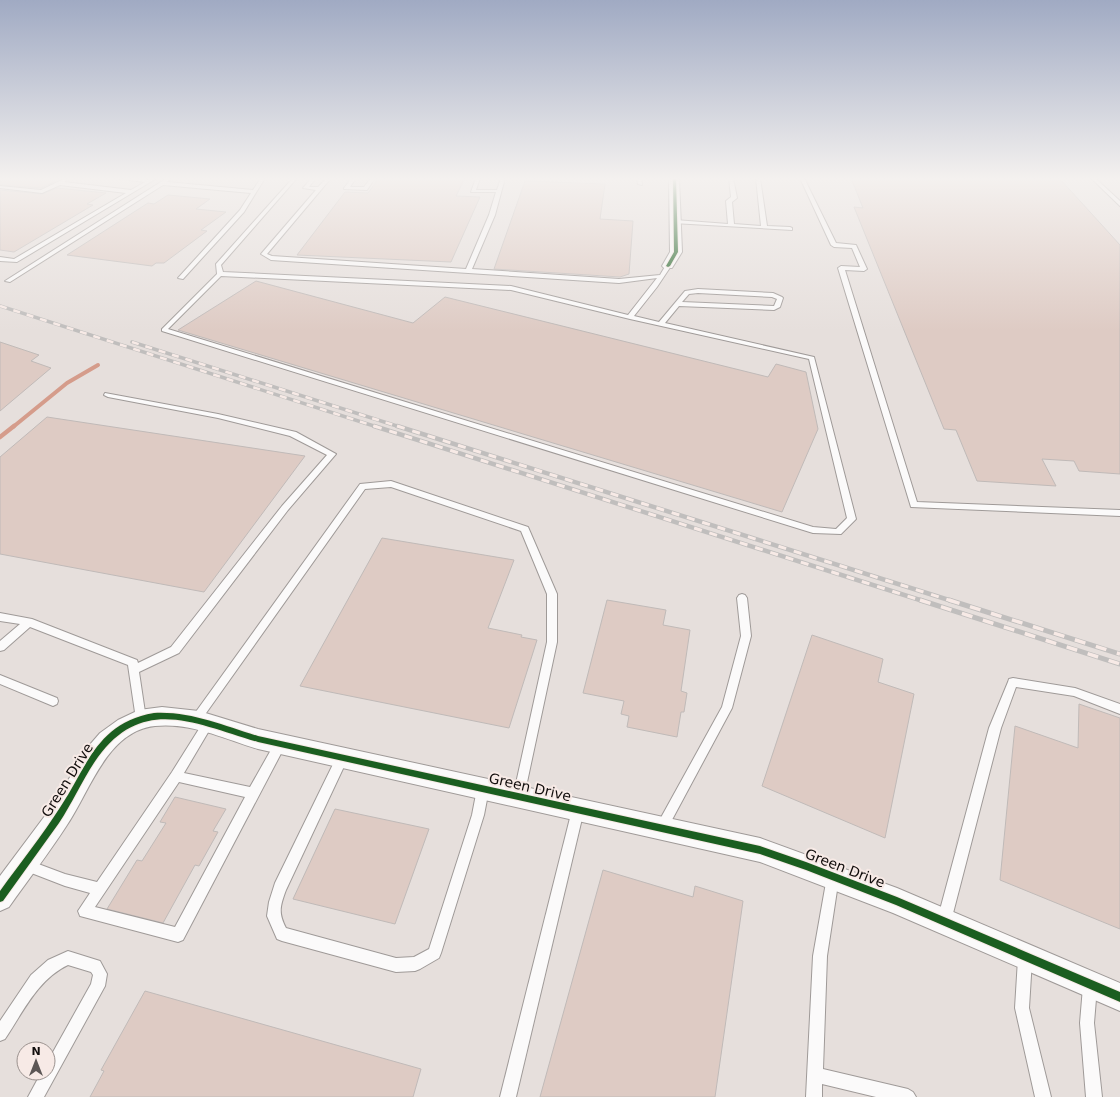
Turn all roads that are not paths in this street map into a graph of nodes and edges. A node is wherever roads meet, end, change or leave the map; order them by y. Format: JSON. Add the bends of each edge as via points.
{"nodes":[{"id":1,"x":69,"y":229,"type":"edge"},
{"id":2,"x":89,"y":229,"type":"edge"},
{"id":3,"x":225,"y":229,"type":"edge"},
{"id":4,"x":250,"y":229,"type":"edge"},
{"id":5,"x":285,"y":229,"type":"edge"},
{"id":6,"x":486,"y":229,"type":"edge"},
{"id":7,"x":675,"y":229,"type":"edge"},
{"id":8,"x":826,"y":229,"type":"edge"},
{"id":9,"x":0,"y":259,"type":"edge"},
{"id":10,"x":668,"y":266,"type":"joint"},
{"id":11,"x":468,"y":271,"type":"junction"},
{"id":12,"x":220,"y":274,"type":"junction"},
{"id":13,"x":662,"y":276,"type":"junction"},
{"id":14,"x":181,"y":278,"type":"dead end"},
{"id":15,"x":8,"y":281,"type":"dead end"},
{"id":16,"x":677,"y":304,"type":"junction"},
{"id":17,"x":630,"y":316,"type":"junction"},
{"id":18,"x":661,"y":324,"type":"junction"},
{"id":19,"x":108,"y":395,"type":"dead end"},
{"id":20,"x":1120,"y":513,"type":"edge"},
{"id":21,"x":742,"y":598,"type":"dead end"},
{"id":22,"x":0,"y":617,"type":"edge"},
{"id":23,"x":29,"y":622,"type":"junction"},
{"id":24,"x":0,"y":647,"type":"edge"},
{"id":25,"x":134,"y":670,"type":"junction"},
{"id":26,"x":0,"y":679,"type":"edge"},
{"id":27,"x":52,"y":701,"type":"dead end"},
{"id":28,"x":1120,"y":709,"type":"edge"},
{"id":29,"x":141,"y":719,"type":"junction"},
{"id":30,"x":202,"y":722,"type":"junction"},
{"id":31,"x":280,"y":744,"type":"junction"},
{"id":32,"x":342,"y":758,"type":"junction"},
{"id":33,"x":176,"y":776,"type":"junction"},
{"id":34,"x":483,"y":789,"type":"junction"},
{"id":35,"x":253,"y":793,"type":"junction"},
{"id":36,"x":519,"y":797,"type":"junction"},
{"id":37,"x":578,"y":810,"type":"junction"},
{"id":38,"x":662,"y":829,"type":"junction"},
{"id":39,"x":24,"y":864,"type":"junction"},
{"id":40,"x":833,"y":876,"type":"junction"},
{"id":41,"x":100,"y":889,"type":"junction"},
{"id":42,"x":0,"y":898,"type":"edge"},
{"id":43,"x":944,"y":921,"type":"junction"},
{"id":44,"x":1025,"y":956,"type":"junction"},
{"id":45,"x":1090,"y":984,"type":"junction"},
{"id":46,"x":1120,"y":997,"type":"edge"},
{"id":47,"x":0,"y":1034,"type":"edge"},
{"id":48,"x":815,"y":1074,"type":"junction"},
{"id":49,"x":36,"y":1097,"type":"edge"},
{"id":50,"x":508,"y":1097,"type":"edge"},
{"id":51,"x":814,"y":1097,"type":"edge"},
{"id":52,"x":908,"y":1097,"type":"edge"},
{"id":53,"x":1043,"y":1097,"type":"edge"},
{"id":54,"x":1094,"y":1097,"type":"edge"}],
"edges":[{"from":1,"to":9,"type":"lane","via":[[15,261]]},
{"from":2,"to":15,"type":"lane"},
{"from":3,"to":14,"type":"lane"},
{"from":4,"to":12,"type":"lane","via":[[218,265]]},
{"from":5,"to":11,"type":"lane","via":[[264,254],[271,258]]},
{"from":6,"to":11,"type":"lane"},
{"from":7,"to":10,"type":"street","via":[[676,252]]},
{"from":8,"to":20,"type":"lane","via":[[834,245],[854,246],[864,269],[841,268],[914,505]]},
{"from":10,"to":13,"type":"lane"},
{"from":11,"to":13,"type":"lane","via":[[619,281]]},
{"from":12,"to":17,"type":"lane","via":[[511,288]]},
{"from":12,"to":18,"type":"lane","via":[[164,330],[813,530],[838,532],[852,519],[812,358]]},
{"from":13,"to":17,"type":"lane"},
{"from":16,"to":16,"type":"lane","via":[[774,308],[777,307],[780,298],[773,295],[687,292]]},
{"from":16,"to":18,"type":"lane"},
{"from":17,"to":18,"type":"lane"},
{"from":19,"to":25,"type":"lane","via":[[218,416],[293,434],[332,454],[285,508],[175,650]]},
{"from":21,"to":38,"type":"lane","via":[[746,636],[727,708]]},
{"from":22,"to":23,"type":"lane"},
{"from":23,"to":24,"type":"lane"},
{"from":23,"to":25,"type":"lane","via":[[133,663]]},
{"from":25,"to":29,"type":"lane"},
{"from":26,"to":27,"type":"lane"},
{"from":28,"to":43,"type":"lane","via":[[1075,692],[1013,682],[995,728]]},
{"from":29,"to":30,"type":"street","name":"Green Drive","via":[[178,716]]},
{"from":29,"to":39,"type":"street","name":"Green Drive","via":[[122,727],[107,740],[61,813]]},
{"from":30,"to":31,"type":"street","name":"Green Drive","via":[[237,734]]},
{"from":30,"to":33,"type":"lane"},
{"from":30,"to":36,"type":"lane","via":[[363,486],[391,484],[525,529],[552,594],[552,642]]},
{"from":31,"to":32,"type":"street","name":"Green Drive"},
{"from":31,"to":35,"type":"lane"},
{"from":32,"to":34,"type":"street","name":"Green Drive"},
{"from":32,"to":34,"type":"lane","via":[[280,888],[272,909],[275,921],[282,934],[396,965],[415,964],[434,953],[478,815]]},
{"from":33,"to":35,"type":"lane"},
{"from":33,"to":41,"type":"lane"},
{"from":34,"to":36,"type":"street","name":"Green Drive"},
{"from":35,"to":41,"type":"lane","via":[[178,935],[85,911]]},
{"from":36,"to":37,"type":"street","name":"Green Drive"},
{"from":37,"to":38,"type":"street","name":"Green Drive"},
{"from":37,"to":50,"type":"lane"},
{"from":38,"to":40,"type":"street","name":"Green Drive","via":[[760,850]]},
{"from":39,"to":41,"type":"lane","via":[[65,880]]},
{"from":39,"to":42,"type":"street","name":"Green Drive"},
{"from":40,"to":43,"type":"street","name":"Green Drive"},
{"from":40,"to":48,"type":"lane","via":[[820,956]]},
{"from":43,"to":44,"type":"street","name":"Green Drive"},
{"from":44,"to":45,"type":"street","name":"Green Drive"},
{"from":44,"to":53,"type":"lane","via":[[1022,1008]]},
{"from":45,"to":46,"type":"street","name":"Green Drive"},
{"from":45,"to":54,"type":"lane","via":[[1087,1023]]},
{"from":47,"to":49,"type":"lane","via":[[36,980],[53,965],[68,958],[95,966],[100,974],[98,986]]},
{"from":48,"to":51,"type":"lane"},
{"from":48,"to":52,"type":"lane"}]}
